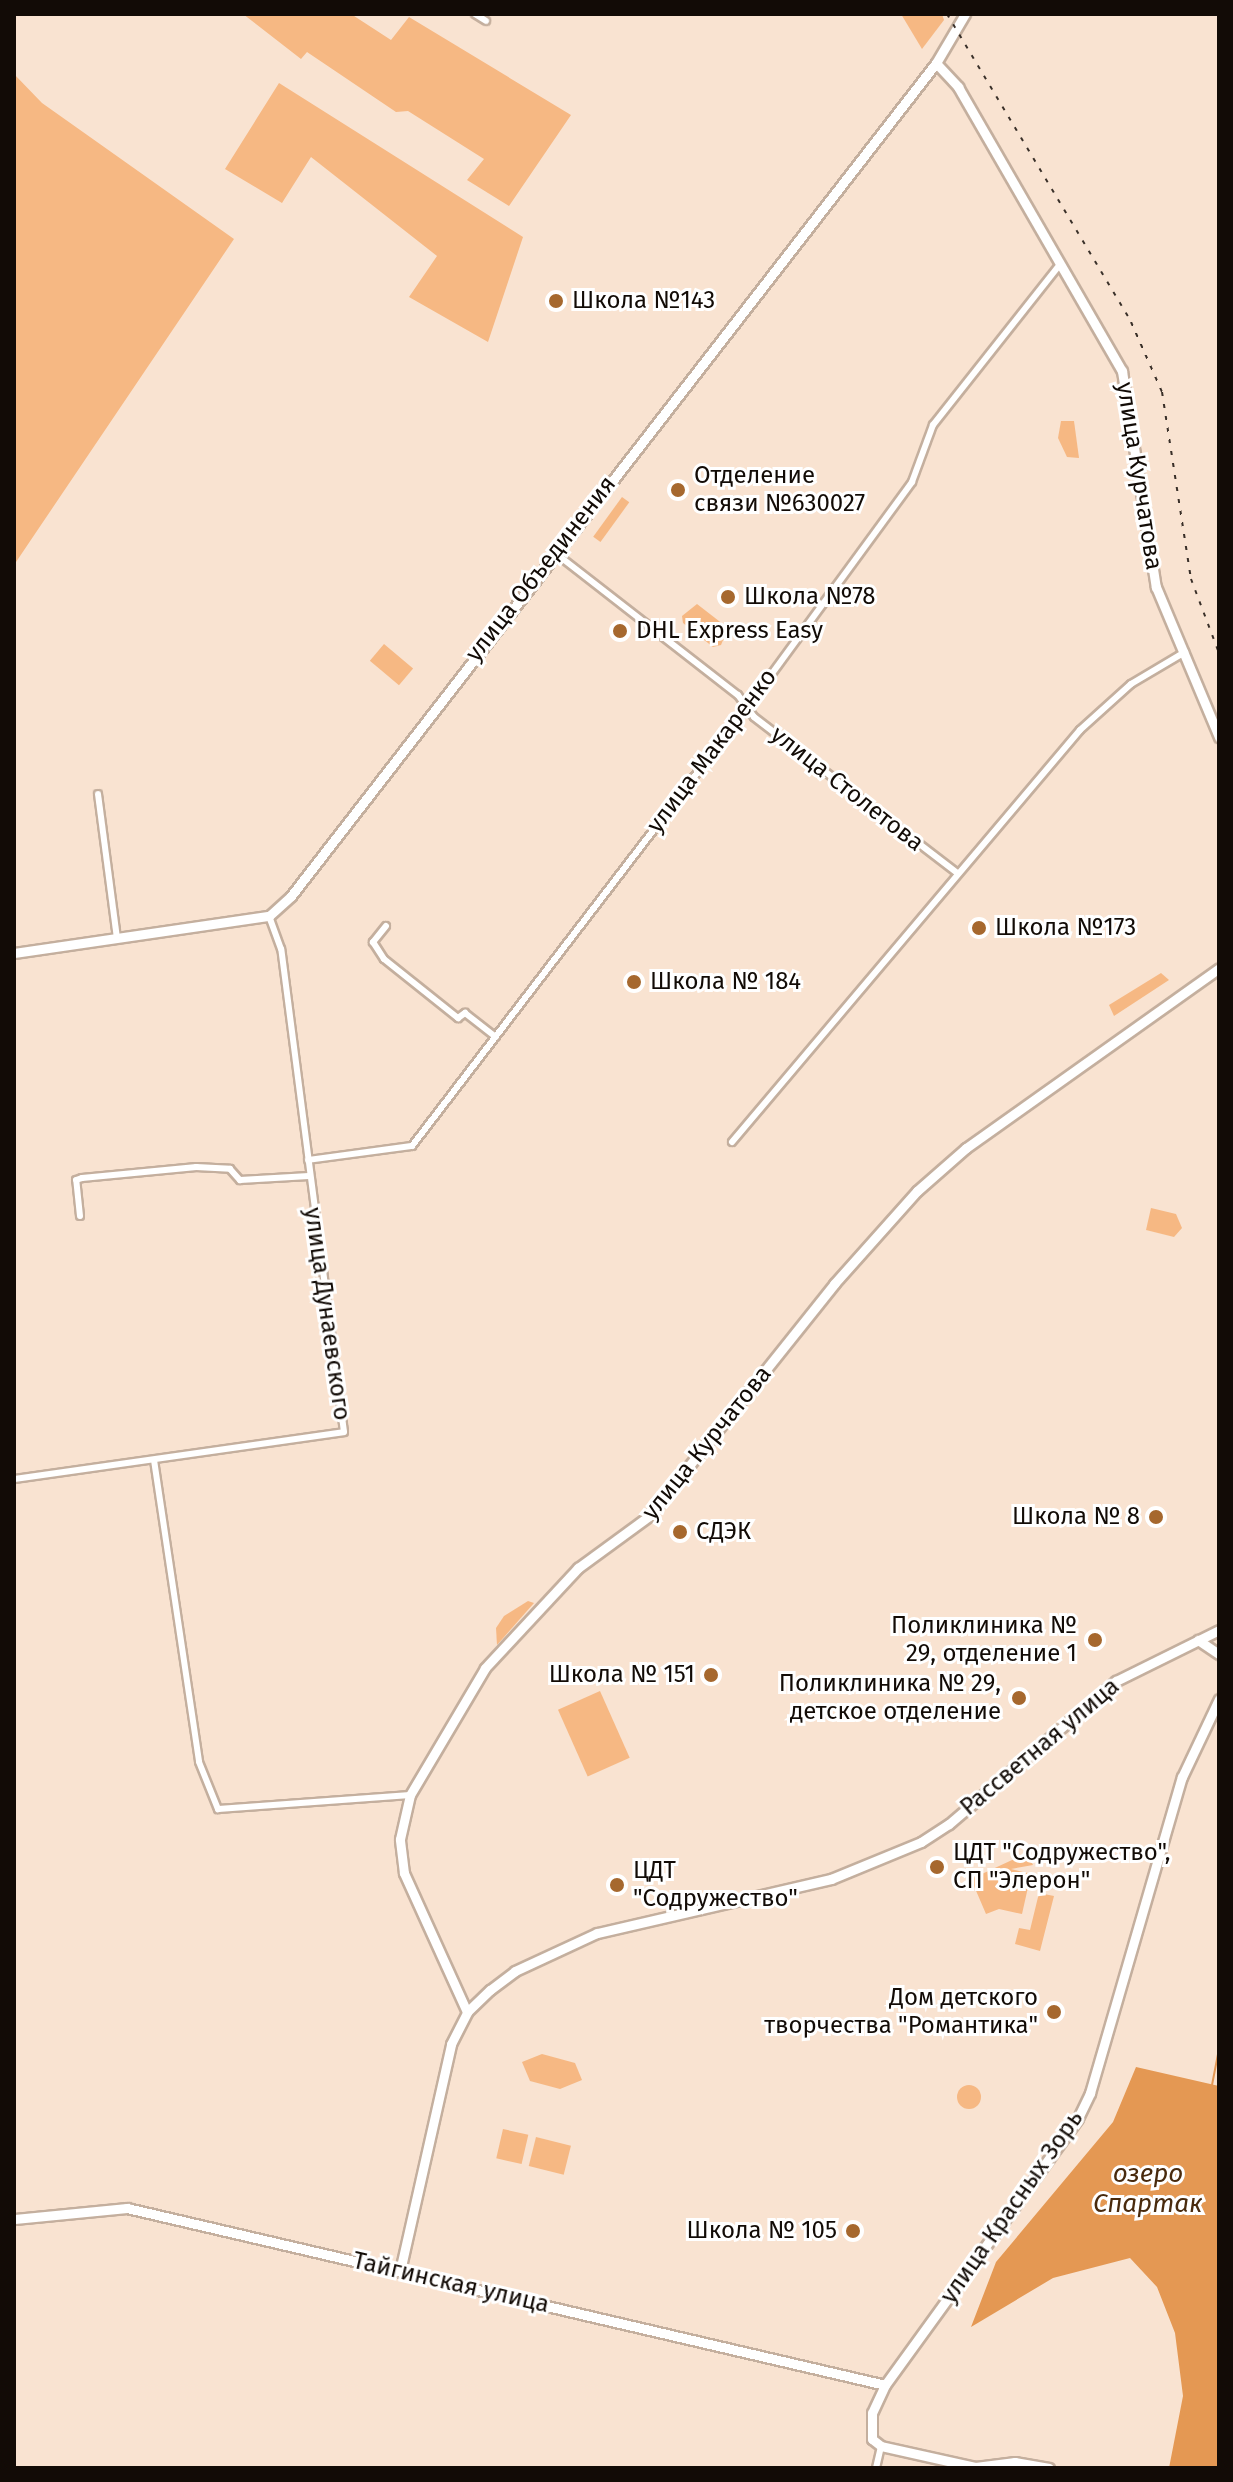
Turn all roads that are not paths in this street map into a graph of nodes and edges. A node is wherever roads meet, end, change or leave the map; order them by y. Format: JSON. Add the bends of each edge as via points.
{"nodes":[{"id":1,"x":475,"y":14,"type":"edge"},
{"id":2,"x":965,"y":14,"type":"edge"},
{"id":3,"x":486,"y":21,"type":"dead end"},
{"id":4,"x":936,"y":63,"type":"junction"},
{"id":5,"x":1060,"y":264,"type":"junction"},
{"id":6,"x":554,"y":552,"type":"junction"},
{"id":7,"x":1185,"y":652,"type":"junction"},
{"id":8,"x":746,"y":709,"type":"junction"},
{"id":9,"x":1219,"y":737,"type":"edge"},
{"id":10,"x":98,"y":794,"type":"dead end"},
{"id":11,"x":957,"y":873,"type":"junction"},
{"id":12,"x":269,"y":916,"type":"junction"},
{"id":13,"x":386,"y":926,"type":"dead end"},
{"id":14,"x":117,"y":938,"type":"junction"},
{"id":15,"x":14,"y":953,"type":"edge"},
{"id":16,"x":1218,"y":968,"type":"edge"},
{"id":17,"x":496,"y":1037,"type":"junction"},
{"id":18,"x":732,"y":1142,"type":"dead end"},
{"id":19,"x":308,"y":1160,"type":"junction"},
{"id":20,"x":309,"y":1176,"type":"junction"},
{"id":21,"x":80,"y":1216,"type":"dead end"},
{"id":22,"x":154,"y":1460,"type":"junction"},
{"id":23,"x":14,"y":1479,"type":"edge"},
{"id":24,"x":1219,"y":1630,"type":"edge"},
{"id":25,"x":1198,"y":1640,"type":"junction"},
{"id":26,"x":1219,"y":1654,"type":"edge"},
{"id":27,"x":1219,"y":1699,"type":"edge"},
{"id":28,"x":410,"y":1795,"type":"junction"},
{"id":29,"x":467,"y":2012,"type":"junction"},
{"id":30,"x":14,"y":2219,"type":"edge"},
{"id":31,"x":400,"y":2271,"type":"junction"},
{"id":32,"x":885,"y":2385,"type":"junction"},
{"id":33,"x":881,"y":2446,"type":"junction"},
{"id":34,"x":876,"y":2468,"type":"edge"},
{"id":35,"x":1049,"y":2468,"type":"edge"}],
"edges":[{"from":1,"to":3,"type":"street"},
{"from":2,"to":4,"type":"main road","name":"улица Объединения"},
{"from":4,"to":5,"type":"main road","name":"улица Курчатова","via":[[958,87]]},
{"from":4,"to":6,"type":"main road","name":"улица Объединения"},
{"from":5,"to":7,"type":"main road","name":"улица Курчатова","via":[[1122,371],[1156,587]]},
{"from":5,"to":8,"type":"street","name":"улица Макаренко","via":[[933,425],[912,482]]},
{"from":6,"to":8,"type":"street","name":"улица Столетова","via":[[738,695]]},
{"from":6,"to":12,"type":"main road","name":"улица Объединения","via":[[291,896]]},
{"from":7,"to":9,"type":"main road","name":"улица Курчатова"},
{"from":7,"to":11,"type":"street","via":[[1131,684],[1080,730],[967,869]]},
{"from":8,"to":11,"type":"street","name":"улица Столетова"},
{"from":8,"to":17,"type":"street","name":"улица Макаренко"},
{"from":10,"to":14,"type":"street"},
{"from":11,"to":18,"type":"street"},
{"from":12,"to":14,"type":"main road"},
{"from":12,"to":19,"type":"street","name":"улица Дунаевского","via":[[281,949]]},
{"from":13,"to":17,"type":"street","via":[[373,942],[384,959],[458,1018],[465,1013]]},
{"from":14,"to":15,"type":"main road"},
{"from":16,"to":28,"type":"main road","name":"улица Курчатова","via":[[966,1148],[917,1191],[834,1284],[649,1516],[578,1568],[510,1638],[485,1668]]},
{"from":17,"to":19,"type":"street","name":"улица Макаренко","via":[[412,1146]]},
{"from":19,"to":20,"type":"street","name":"улица Дунаевского"},
{"from":20,"to":21,"type":"street","via":[[240,1180],[230,1169],[196,1167],[82,1178],[76,1180]]},
{"from":20,"to":22,"type":"street","name":"улица Дунаевского","via":[[344,1432]]},
{"from":22,"to":23,"type":"street","name":"улица Дунаевского"},
{"from":22,"to":28,"type":"street","via":[[199,1762],[218,1809]]},
{"from":24,"to":25,"type":"main road"},
{"from":25,"to":26,"type":"main road"},
{"from":25,"to":29,"type":"main road","name":"Рассветная улица","via":[[1116,1681],[921,1842],[831,1879],[597,1933],[515,1971]]},
{"from":27,"to":32,"type":"main road","name":"улица Красных Зорь","via":[[1182,1777],[1090,2093],[1078,2118]]},
{"from":28,"to":29,"type":"main road","name":"улица Курчатова","via":[[400,1859]]},
{"from":29,"to":31,"type":"main road","name":"Рассветная улица","via":[[441,2083]]},
{"from":30,"to":31,"type":"main road","name":"Тайгинская улица","via":[[127,2208]]},
{"from":31,"to":32,"type":"main road","name":"Тайгинская улица"},
{"from":32,"to":33,"type":"main road","name":"улица Красных Зорь","via":[[870,2427],[872,2439]]},
{"from":33,"to":34,"type":"street"},
{"from":33,"to":35,"type":"main road","via":[[975,2467],[1015,2462]]}]}
